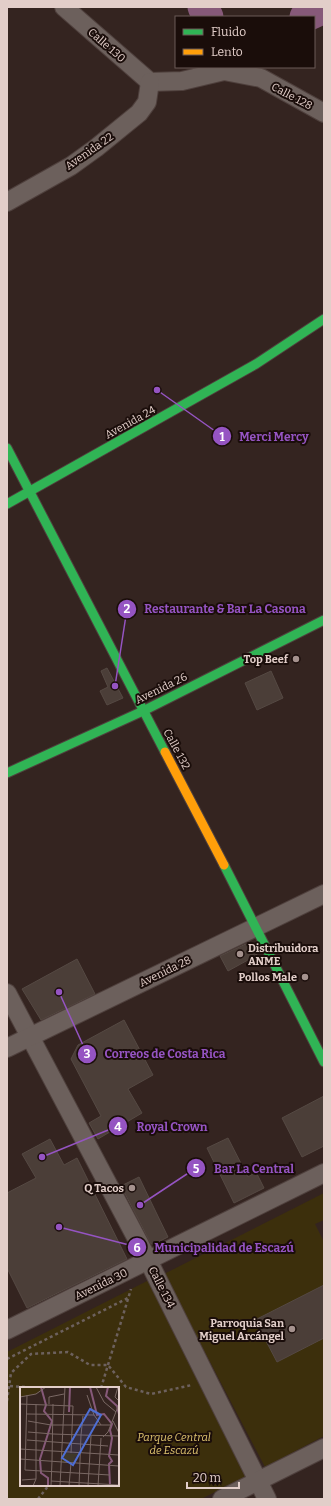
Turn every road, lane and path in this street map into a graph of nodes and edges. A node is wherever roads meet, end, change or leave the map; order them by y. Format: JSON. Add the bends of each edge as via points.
{"nodes":[{"id":1,"x":64,"y":7,"type":"edge"},
{"id":2,"x":150,"y":82,"type":"junction"},
{"id":3,"x":324,"y":113,"type":"edge"},
{"id":4,"x":7,"y":202,"type":"edge"},
{"id":5,"x":324,"y":319,"type":"edge"},
{"id":6,"x":7,"y":448,"type":"edge"},
{"id":7,"x":29,"y":493,"type":"junction"},
{"id":8,"x":7,"y":504,"type":"edge"},
{"id":9,"x":324,"y":620,"type":"edge"},
{"id":10,"x":143,"y":711,"type":"junction"},
{"id":11,"x":7,"y":773,"type":"edge"},
{"id":12,"x":324,"y":894,"type":"edge"},
{"id":13,"x":257,"y":927,"type":"junction"},
{"id":14,"x":7,"y":993,"type":"edge"},
{"id":15,"x":30,"y":1036,"type":"junction"},
{"id":16,"x":7,"y":1048,"type":"edge"},
{"id":17,"x":324,"y":1062,"type":"edge"},
{"id":18,"x":324,"y":1173,"type":"edge"},
{"id":19,"x":148,"y":1260,"type":"junction"},
{"id":20,"x":128,"y":1271,"type":"junction"},
{"id":21,"x":128,"y":1298,"type":"junction"},
{"id":22,"x":7,"y":1330,"type":"edge"},
{"id":23,"x":27,"y":1349,"type":"junction"},
{"id":24,"x":31,"y":1354,"type":"junction"},
{"id":25,"x":7,"y":1359,"type":"edge"},
{"id":26,"x":108,"y":1365,"type":"junction"},
{"id":27,"x":207,"y":1377,"type":"junction"},
{"id":28,"x":10,"y":1386,"type":"junction"},
{"id":29,"x":24,"y":1387,"type":"edge"},
{"id":30,"x":101,"y":1387,"type":"edge"},
{"id":31,"x":7,"y":1401,"type":"edge"},
{"id":32,"x":324,"y":1448,"type":"edge"},
{"id":33,"x":258,"y":1481,"type":"junction"},
{"id":34,"x":48,"y":1486,"type":"edge"},
{"id":35,"x":38,"y":1499,"type":"edge"},
{"id":36,"x":222,"y":1499,"type":"edge"},
{"id":37,"x":267,"y":1499,"type":"edge"}],
"edges":[{"from":1,"to":2,"type":"street","name":"Calle 130"},
{"from":2,"to":3,"type":"street","name":"Calle 128","via":[[182,81],[224,71],[261,78]]},
{"from":2,"to":4,"type":"street","name":"Avenida 22","via":[[147,102],[139,113],[71,166]]},
{"from":5,"to":7,"type":"street","name":"Avenida 24","via":[[256,364]]},
{"from":6,"to":7,"type":"street","name":"Calle 132"},
{"from":7,"to":8,"type":"street","name":"Avenida 24"},
{"from":7,"to":10,"type":"street","name":"Calle 132"},
{"from":9,"to":10,"type":"street","name":"Avenida 26"},
{"from":10,"to":11,"type":"street","name":"Avenida 26"},
{"from":10,"to":13,"type":"street","name":"Calle 132"},
{"from":12,"to":13,"type":"street","name":"Avenida 28"},
{"from":13,"to":15,"type":"street","name":"Avenida 28"},
{"from":13,"to":17,"type":"street","name":"Calle 132"},
{"from":14,"to":15,"type":"street","name":"Calle 134"},
{"from":15,"to":16,"type":"street","name":"Avenida 28"},
{"from":15,"to":19,"type":"street","name":"Calle 134"},
{"from":18,"to":19,"type":"street","name":"Avenida 30"},
{"from":19,"to":20,"type":"street","name":"Avenida 30"},
{"from":19,"to":27,"type":"street","name":"Calle 134"},
{"from":20,"to":21,"type":"path","via":[[134,1280]]},
{"from":20,"to":22,"type":"street","name":"Avenida 30"},
{"from":21,"to":23,"type":"path"},
{"from":21,"to":26,"type":"path"},
{"from":23,"to":24,"type":"path"},
{"from":23,"to":25,"type":"path"},
{"from":24,"to":26,"type":"path","via":[[68,1352],[90,1365]]},
{"from":24,"to":28,"type":"path","via":[[10,1373]]},
{"from":26,"to":27,"type":"path","via":[[126,1387],[151,1394],[189,1386]]},
{"from":26,"to":30,"type":"path"},
{"from":27,"to":33,"type":"street","name":"Calle 134"},
{"from":28,"to":29,"type":"path"},
{"from":28,"to":31,"type":"path"},
{"from":32,"to":33,"type":"street"},
{"from":33,"to":36,"type":"street"},
{"from":33,"to":37,"type":"street","name":"Calle 134"},
{"from":34,"to":35,"type":"path"}]}
